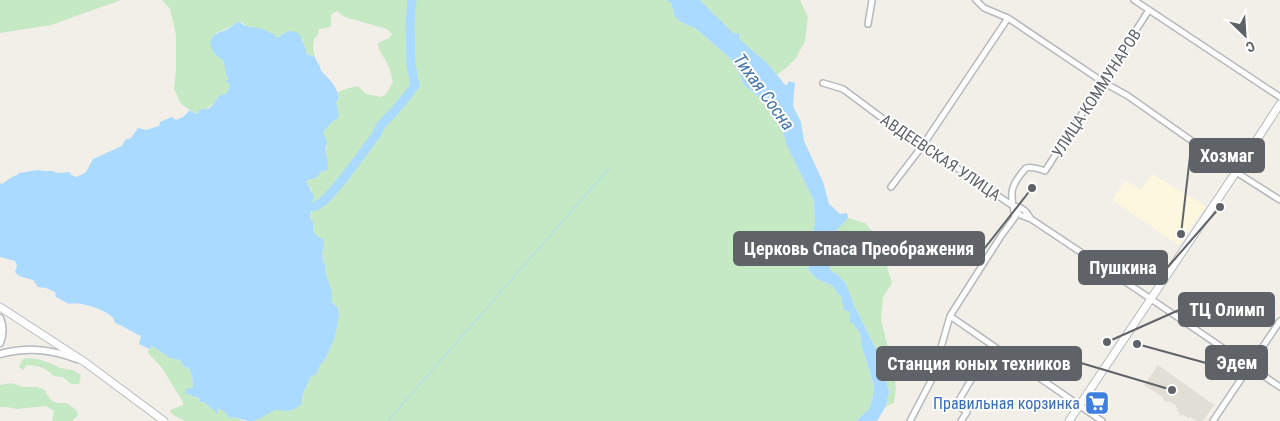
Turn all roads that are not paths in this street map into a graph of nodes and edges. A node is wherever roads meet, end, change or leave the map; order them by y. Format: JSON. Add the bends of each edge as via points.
{"nodes":[{"id":1,"x":872,"y":0,"type":"edge"},
{"id":2,"x":976,"y":0,"type":"edge"},
{"id":3,"x":1134,"y":0,"type":"edge"},
{"id":4,"x":1148,"y":10,"type":"junction"},
{"id":5,"x":1008,"y":18,"type":"junction"},
{"id":6,"x":868,"y":24,"type":"dead end"},
{"id":7,"x":1103,"y":82,"type":"junction"},
{"id":8,"x":823,"y":83,"type":"dead end"},
{"id":9,"x":1280,"y":97,"type":"edge"},
{"id":10,"x":1280,"y":104,"type":"edge"},
{"id":11,"x":923,"y":145,"type":"junction"},
{"id":12,"x":1236,"y":172,"type":"junction"},
{"id":13,"x":891,"y":187,"type":"dead end"},
{"id":14,"x":1280,"y":200,"type":"edge"},
{"id":15,"x":1013,"y":206,"type":"junction"},
{"id":16,"x":1151,"y":299,"type":"junction"},
{"id":17,"x":0,"y":307,"type":"edge"},
{"id":18,"x":950,"y":316,"type":"junction"},
{"id":19,"x":0,"y":318,"type":"edge"},
{"id":20,"x":1280,"y":321,"type":"edge"},
{"id":21,"x":0,"y":343,"type":"edge"},
{"id":22,"x":992,"y":345,"type":"junction"},
{"id":23,"x":0,"y":354,"type":"edge"},
{"id":24,"x":86,"y":363,"type":"junction"},
{"id":25,"x":1249,"y":366,"type":"junction"},
{"id":26,"x":1280,"y":387,"type":"edge"},
{"id":27,"x":1080,"y":406,"type":"junction"},
{"id":28,"x":164,"y":421,"type":"edge"},
{"id":29,"x":910,"y":421,"type":"edge"},
{"id":30,"x":961,"y":421,"type":"edge"},
{"id":31,"x":1070,"y":421,"type":"edge"},
{"id":32,"x":1102,"y":421,"type":"edge"},
{"id":33,"x":1213,"y":421,"type":"edge"}],
"edges":[{"from":1,"to":6,"type":"street"},
{"from":2,"to":5,"type":"street","via":[[984,8]]},
{"from":3,"to":4,"type":"street"},
{"from":4,"to":7,"type":"street","name":"УЛИЦА КОММУНАРОВ"},
{"from":4,"to":9,"type":"street"},
{"from":5,"to":7,"type":"street"},
{"from":5,"to":11,"type":"street"},
{"from":7,"to":12,"type":"street"},
{"from":7,"to":15,"type":"street","name":"УЛИЦА КОММУНАРОВ","via":[[1045,171],[1026,168],[1017,180],[1011,192]]},
{"from":8,"to":11,"type":"street","name":"АВДЕЕВСКАЯ УЛИЦА","via":[[843,89]]},
{"from":10,"to":12,"type":"main road"},
{"from":11,"to":13,"type":"street"},
{"from":11,"to":15,"type":"street","name":"АВДЕЕВСКАЯ УЛИЦА"},
{"from":12,"to":14,"type":"street"},
{"from":12,"to":16,"type":"main road"},
{"from":15,"to":16,"type":"street","name":"АВДЕЕВСКАЯ УЛИЦА","via":[[1020,215],[1031,219]]},
{"from":15,"to":18,"type":"street","name":"УЛИЦА КОММУНАРОВ","via":[[1015,217]]},
{"from":16,"to":25,"type":"street","name":"АВДЕЕВСКАЯ УЛИЦА"},
{"from":16,"to":27,"type":"main road"},
{"from":17,"to":24,"type":"main road"},
{"from":18,"to":22,"type":"street"},
{"from":18,"to":29,"type":"street","name":"УЛИЦА КОММУНАРОВ","via":[[932,379]]},
{"from":19,"to":21,"type":"street","via":[[3,326]]},
{"from":20,"to":25,"type":"street"},
{"from":22,"to":27,"type":"street"},
{"from":22,"to":30,"type":"street","via":[[956,405],[967,412]]},
{"from":23,"to":24,"type":"street","via":[[23,350],[50,351]]},
{"from":24,"to":28,"type":"main road"},
{"from":25,"to":26,"type":"street","name":"АВДЕЕВСКАЯ УЛИЦА"},
{"from":25,"to":33,"type":"street"},
{"from":27,"to":31,"type":"main road"},
{"from":27,"to":32,"type":"street"}]}
